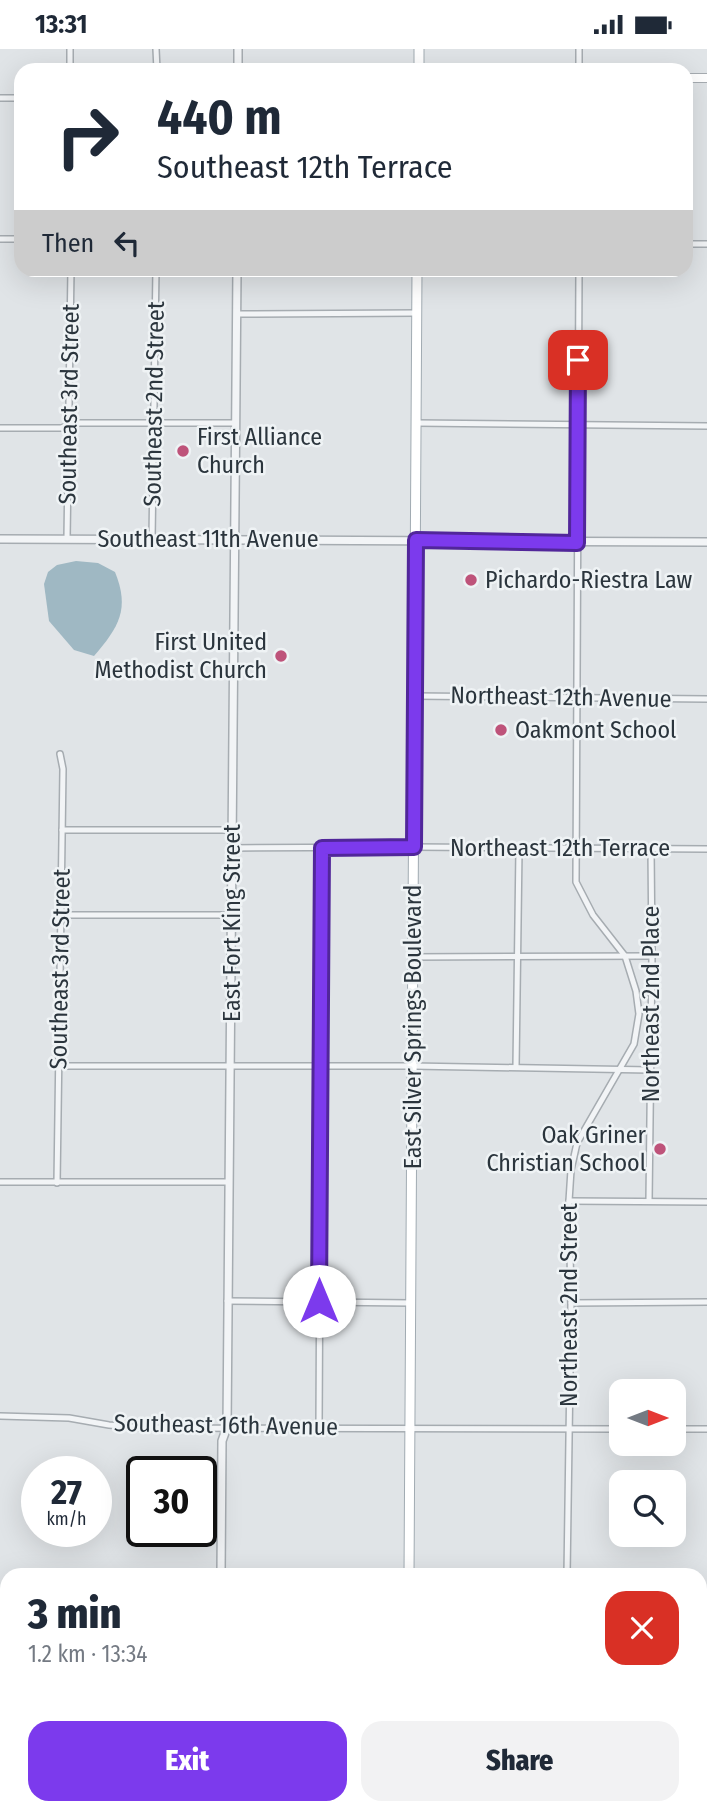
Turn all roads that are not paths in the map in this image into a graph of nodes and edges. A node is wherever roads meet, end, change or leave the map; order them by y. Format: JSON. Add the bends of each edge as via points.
{"nodes":[{"id":1,"x":71,"y":277,"type":"edge"},
{"id":2,"x":156,"y":277,"type":"edge"},
{"id":3,"x":237,"y":277,"type":"edge"},
{"id":4,"x":417,"y":277,"type":"edge"},
{"id":5,"x":579,"y":277,"type":"edge"},
{"id":6,"x":417,"y":313,"type":"junction"},
{"id":7,"x":237,"y":314,"type":"junction"},
{"id":8,"x":236,"y":423,"type":"junction"},
{"id":9,"x":416,"y":423,"type":"junction"},
{"id":10,"x":153,"y":424,"type":"junction"},
{"id":11,"x":578,"y":426,"type":"junction"},
{"id":12,"x":707,"y":426,"type":"edge"},
{"id":13,"x":69,"y":427,"type":"junction"},
{"id":14,"x":0,"y":428,"type":"edge"},
{"id":15,"x":66,"y":538,"type":"junction"},
{"id":16,"x":0,"y":539,"type":"edge"},
{"id":17,"x":152,"y":539,"type":"junction"},
{"id":18,"x":235,"y":540,"type":"junction"},
{"id":19,"x":416,"y":540,"type":"junction"},
{"id":20,"x":707,"y":542,"type":"edge"},
{"id":21,"x":577,"y":543,"type":"junction"},
{"id":22,"x":415,"y":696,"type":"junction"},
{"id":23,"x":576,"y":698,"type":"junction"},
{"id":24,"x":707,"y":699,"type":"edge"},
{"id":25,"x":60,"y":754,"type":"dead end"},
{"id":26,"x":62,"y":830,"type":"junction"},
{"id":27,"x":232,"y":830,"type":"junction"},
{"id":28,"x":414,"y":847,"type":"junction"},
{"id":29,"x":232,"y":848,"type":"junction"},
{"id":30,"x":322,"y":848,"type":"junction"},
{"id":31,"x":519,"y":849,"type":"junction"},
{"id":32,"x":576,"y":849,"type":"junction"},
{"id":33,"x":651,"y":849,"type":"junction"},
{"id":34,"x":707,"y":849,"type":"edge"},
{"id":35,"x":62,"y":915,"type":"junction"},
{"id":36,"x":232,"y":915,"type":"junction"},
{"id":37,"x":625,"y":956,"type":"junction"},
{"id":38,"x":652,"y":956,"type":"junction"},
{"id":39,"x":413,"y":957,"type":"junction"},
{"id":40,"x":518,"y":957,"type":"junction"},
{"id":41,"x":639,"y":1011,"type":"junction"},
{"id":42,"x":651,"y":1011,"type":"junction"},
{"id":43,"x":59,"y":1066,"type":"junction"},
{"id":44,"x":320,"y":1066,"type":"junction"},
{"id":45,"x":412,"y":1066,"type":"junction"},
{"id":46,"x":230,"y":1067,"type":"junction"},
{"id":47,"x":516,"y":1067,"type":"junction"},
{"id":48,"x":621,"y":1070,"type":"junction"},
{"id":49,"x":650,"y":1070,"type":"junction"},
{"id":50,"x":0,"y":1182,"type":"edge"},
{"id":51,"x":228,"y":1182,"type":"junction"},
{"id":52,"x":57,"y":1183,"type":"junction"},
{"id":53,"x":569,"y":1201,"type":"junction"},
{"id":54,"x":649,"y":1201,"type":"junction"},
{"id":55,"x":707,"y":1202,"type":"edge"},
{"id":56,"x":227,"y":1301,"type":"junction"},
{"id":57,"x":319,"y":1301,"type":"junction"},
{"id":58,"x":707,"y":1302,"type":"edge"},
{"id":59,"x":411,"y":1303,"type":"junction"},
{"id":60,"x":571,"y":1303,"type":"junction"},
{"id":61,"x":0,"y":1416,"type":"edge"},
{"id":62,"x":227,"y":1427,"type":"junction"},
{"id":63,"x":319,"y":1427,"type":"junction"},
{"id":64,"x":410,"y":1427,"type":"junction"},
{"id":65,"x":569,"y":1429,"type":"junction"},
{"id":66,"x":609,"y":1429,"type":"edge"},
{"id":67,"x":686,"y":1429,"type":"edge"},
{"id":68,"x":707,"y":1429,"type":"edge"},
{"id":69,"x":221,"y":1568,"type":"edge"},
{"id":70,"x":409,"y":1568,"type":"edge"},
{"id":71,"x":567,"y":1568,"type":"edge"}],
"edges":[{"from":1,"to":13,"type":"street","name":"Southeast 3rd Street"},
{"from":2,"to":10,"type":"street","name":"Southeast 2nd Street"},
{"from":3,"to":7,"type":"street","name":"East Fort King Street"},
{"from":4,"to":6,"type":"main road","name":"East Silver Springs Boulevard"},
{"from":5,"to":11,"type":"street","name":"Northeast 2nd Street"},
{"from":6,"to":7,"type":"street"},
{"from":6,"to":9,"type":"main road","name":"East Silver Springs Boulevard"},
{"from":7,"to":8,"type":"street","name":"East Fort King Street"},
{"from":8,"to":10,"type":"street"},
{"from":8,"to":18,"type":"street","name":"East Fort King Street"},
{"from":9,"to":11,"type":"street"},
{"from":9,"to":19,"type":"main road","name":"East Silver Springs Boulevard"},
{"from":10,"to":13,"type":"street","via":[[77,423]]},
{"from":10,"to":17,"type":"street","name":"Southeast 2nd Street"},
{"from":11,"to":12,"type":"street"},
{"from":11,"to":21,"type":"street","name":"Northeast 2nd Street"},
{"from":13,"to":14,"type":"street"},
{"from":13,"to":15,"type":"street","name":"Southeast 3rd Street"},
{"from":15,"to":16,"type":"street","name":"Southeast 11th Avenue"},
{"from":15,"to":17,"type":"street","name":"Southeast 11th Avenue"},
{"from":17,"to":18,"type":"street","name":"Southeast 11th Avenue"},
{"from":18,"to":19,"type":"street","name":"Southeast 11th Avenue"},
{"from":18,"to":27,"type":"street","name":"East Fort King Street"},
{"from":19,"to":21,"type":"street","name":"Southeast 11th Avenue"},
{"from":19,"to":22,"type":"main road","name":"East Silver Springs Boulevard"},
{"from":20,"to":21,"type":"street","name":"Southeast 11th Avenue"},
{"from":21,"to":23,"type":"street","name":"Northeast 2nd Street"},
{"from":22,"to":23,"type":"street","name":"Northeast 12th Avenue"},
{"from":22,"to":28,"type":"main road","name":"East Silver Springs Boulevard"},
{"from":23,"to":24,"type":"street","name":"Northeast 12th Avenue"},
{"from":23,"to":32,"type":"street","name":"Northeast 2nd Street"},
{"from":25,"to":26,"type":"street","name":"Southeast 3rd Street"},
{"from":26,"to":27,"type":"street"},
{"from":26,"to":35,"type":"street","name":"Southeast 3rd Street"},
{"from":27,"to":29,"type":"street","name":"East Fort King Street"},
{"from":28,"to":30,"type":"street","name":"Northeast 12th Terrace"},
{"from":28,"to":31,"type":"street","name":"Northeast 12th Terrace"},
{"from":28,"to":39,"type":"main road","name":"East Silver Springs Boulevard"},
{"from":29,"to":30,"type":"street","name":"Northeast 12th Terrace"},
{"from":29,"to":36,"type":"street","name":"East Fort King Street"},
{"from":30,"to":44,"type":"street"},
{"from":31,"to":32,"type":"street","name":"Northeast 12th Terrace"},
{"from":31,"to":40,"type":"street"},
{"from":32,"to":33,"type":"street","name":"Northeast 12th Terrace"},
{"from":32,"to":37,"type":"street","name":"Northeast 2nd Street","via":[[576,882],[593,915]]},
{"from":33,"to":34,"type":"street","name":"Northeast 12th Terrace"},
{"from":33,"to":38,"type":"street","name":"Northeast 2nd Place"},
{"from":35,"to":36,"type":"street"},
{"from":35,"to":43,"type":"street","name":"Southeast 3rd Street"},
{"from":36,"to":46,"type":"street","name":"East Fort King Street"},
{"from":37,"to":38,"type":"street"},
{"from":37,"to":40,"type":"street"},
{"from":37,"to":41,"type":"street","name":"Northeast 2nd Street"},
{"from":38,"to":42,"type":"street","name":"Northeast 2nd Place"},
{"from":39,"to":40,"type":"street"},
{"from":39,"to":45,"type":"main road","name":"East Silver Springs Boulevard"},
{"from":40,"to":47,"type":"street"},
{"from":41,"to":42,"type":"street"},
{"from":41,"to":48,"type":"street","name":"Northeast 2nd Street","via":[[634,1044]]},
{"from":42,"to":49,"type":"street","name":"Northeast 2nd Place"},
{"from":43,"to":46,"type":"street"},
{"from":43,"to":52,"type":"street","name":"Southeast 3rd Street"},
{"from":44,"to":45,"type":"street"},
{"from":44,"to":46,"type":"street"},
{"from":44,"to":57,"type":"street"},
{"from":45,"to":47,"type":"street"},
{"from":45,"to":59,"type":"main road","name":"East Silver Springs Boulevard"},
{"from":46,"to":51,"type":"street","name":"East Fort King Street"},
{"from":47,"to":48,"type":"street"},
{"from":48,"to":49,"type":"street"},
{"from":48,"to":53,"type":"street","name":"Northeast 2nd Street","via":[[577,1143]]},
{"from":49,"to":54,"type":"street","name":"Northeast 2nd Place"},
{"from":50,"to":52,"type":"street"},
{"from":51,"to":52,"type":"street"},
{"from":51,"to":56,"type":"street","name":"East Fort King Street"},
{"from":53,"to":54,"type":"street"},
{"from":53,"to":60,"type":"street","name":"Northeast 2nd Street"},
{"from":54,"to":55,"type":"street"},
{"from":56,"to":57,"type":"street"},
{"from":56,"to":62,"type":"street","name":"East Fort King Street"},
{"from":57,"to":59,"type":"street"},
{"from":57,"to":63,"type":"street"},
{"from":58,"to":60,"type":"street"},
{"from":59,"to":64,"type":"main road","name":"East Silver Springs Boulevard"},
{"from":60,"to":65,"type":"street","name":"Northeast 2nd Street"},
{"from":61,"to":62,"type":"street","name":"Southeast 16th Avenue","via":[[69,1417],[144,1428]]},
{"from":62,"to":63,"type":"street","name":"Southeast 16th Avenue"},
{"from":62,"to":69,"type":"street","name":"East Fort King Street","via":[[222,1441]]},
{"from":63,"to":64,"type":"street","name":"Southeast 16th Avenue"},
{"from":64,"to":65,"type":"street","name":"Southeast 16th Avenue"},
{"from":64,"to":70,"type":"main road","name":"East Silver Springs Boulevard"},
{"from":65,"to":66,"type":"street","name":"Southeast 16th Avenue"},
{"from":65,"to":71,"type":"street","name":"Northeast 2nd Street"},
{"from":67,"to":68,"type":"street"}]}
